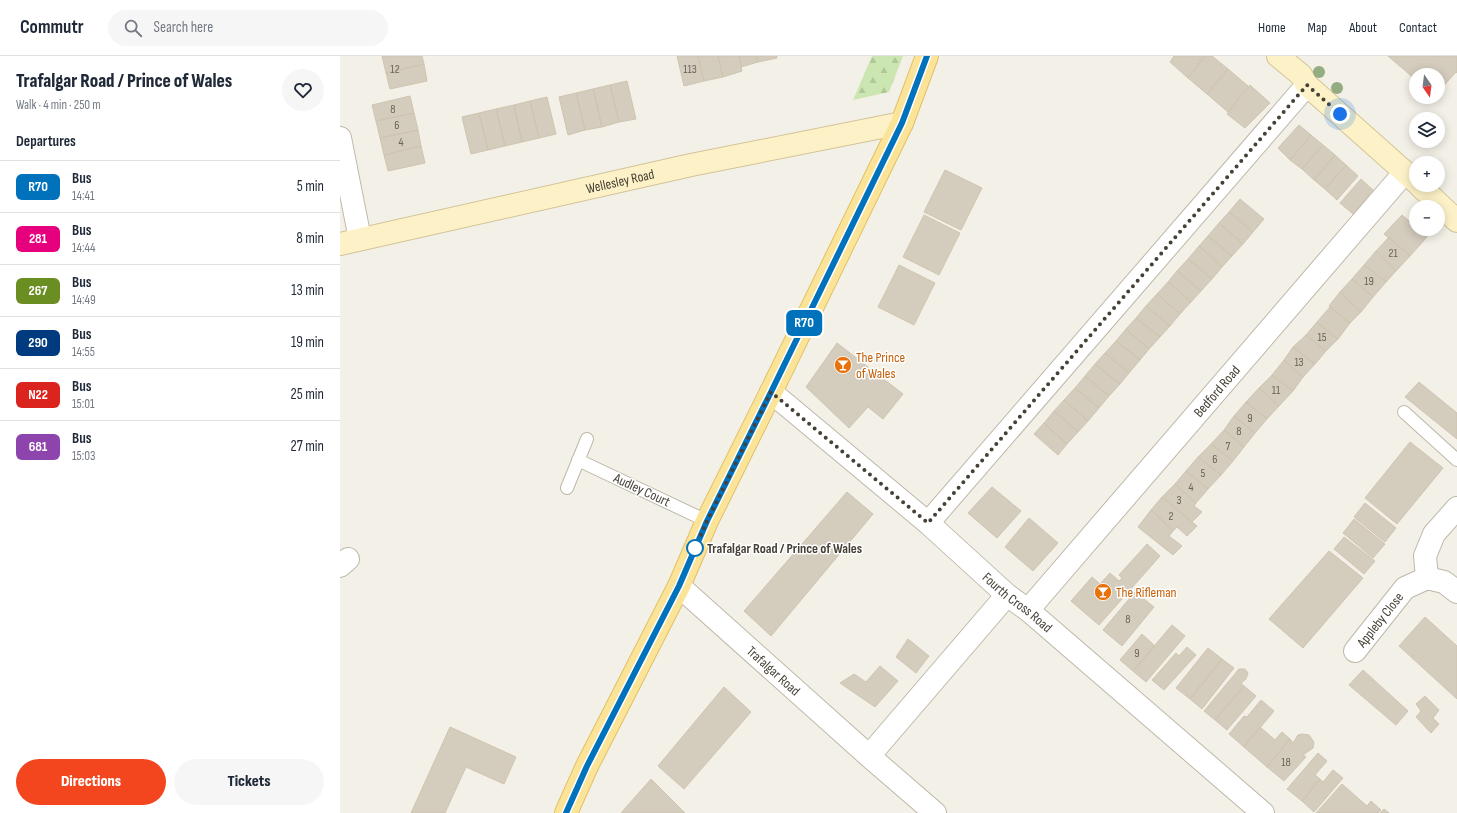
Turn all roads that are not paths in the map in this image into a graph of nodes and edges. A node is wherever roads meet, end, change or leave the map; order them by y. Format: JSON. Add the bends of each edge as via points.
{"nodes":[{"id":1,"x":927,"y":56,"type":"edge"},
{"id":2,"x":1278,"y":56,"type":"edge"},
{"id":3,"x":1307,"y":85,"type":"junction"},
{"id":4,"x":902,"y":123,"type":"junction"},
{"id":5,"x":340,"y":138,"type":"edge"},
{"id":6,"x":1409,"y":176,"type":"edge"},
{"id":7,"x":1409,"y":184,"type":"edge"},
{"id":8,"x":1426,"y":192,"type":"edge"},
{"id":9,"x":1457,"y":221,"type":"edge"},
{"id":10,"x":350,"y":242,"type":"edge"},
{"id":11,"x":771,"y":392,"type":"junction"},
{"id":12,"x":1404,"y":412,"type":"dead end"},
{"id":13,"x":587,"y":439,"type":"dead end"},
{"id":14,"x":578,"y":460,"type":"junction"},
{"id":15,"x":1457,"y":460,"type":"edge"},
{"id":16,"x":567,"y":488,"type":"dead end"},
{"id":17,"x":1457,"y":508,"type":"edge"},
{"id":18,"x":707,"y":521,"type":"junction"},
{"id":19,"x":928,"y":523,"type":"junction"},
{"id":20,"x":1427,"y":578,"type":"junction"},
{"id":21,"x":679,"y":586,"type":"junction"},
{"id":22,"x":1457,"y":592,"type":"edge"},
{"id":23,"x":1007,"y":595,"type":"junction"},
{"id":24,"x":1028,"y":610,"type":"junction"},
{"id":25,"x":1355,"y":650,"type":"dead end"},
{"id":26,"x":869,"y":756,"type":"junction"},
{"id":27,"x":566,"y":813,"type":"edge"},
{"id":28,"x":934,"y":813,"type":"edge"},
{"id":29,"x":1263,"y":813,"type":"edge"}],
"edges":[{"from":1,"to":4,"type":"main road"},
{"from":2,"to":3,"type":"street","via":[[1301,75]]},
{"from":3,"to":6,"type":"street"},
{"from":3,"to":19,"type":"street"},
{"from":4,"to":10,"type":"street","name":"Wellesley Road","via":[[691,165]]},
{"from":4,"to":11,"type":"main road"},
{"from":5,"to":10,"type":"street"},
{"from":7,"to":24,"type":"street","name":"Bedford Road"},
{"from":8,"to":9,"type":"street"},
{"from":11,"to":18,"type":"main road"},
{"from":11,"to":19,"type":"street","name":"Fourth Cross Road"},
{"from":12,"to":15,"type":"lane"},
{"from":13,"to":14,"type":"lane"},
{"from":14,"to":16,"type":"lane"},
{"from":14,"to":18,"type":"lane","name":"Audley Court"},
{"from":17,"to":20,"type":"street","via":[[1434,534],[1425,556]]},
{"from":18,"to":21,"type":"main road"},
{"from":19,"to":23,"type":"street","name":"Fourth Cross Road"},
{"from":20,"to":22,"type":"street","via":[[1444,582]]},
{"from":20,"to":25,"type":"street","name":"Appleby Close","via":[[1405,588]]},
{"from":21,"to":26,"type":"street","name":"Trafalgar Road"},
{"from":21,"to":27,"type":"main road","via":[[587,766]]},
{"from":23,"to":24,"type":"street","name":"Fourth Cross Road"},
{"from":23,"to":26,"type":"street"},
{"from":24,"to":29,"type":"street","name":"Fourth Cross Road"},
{"from":26,"to":28,"type":"street","name":"Trafalgar Road"}]}
